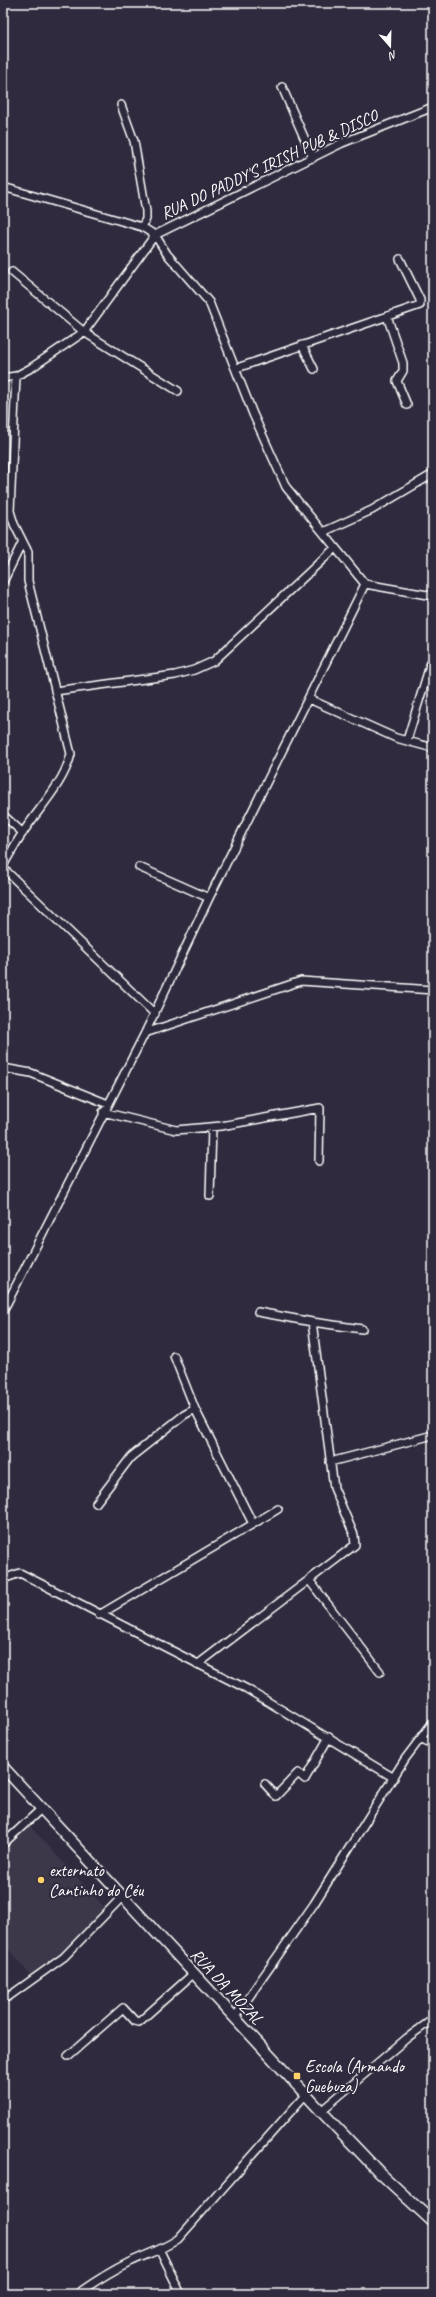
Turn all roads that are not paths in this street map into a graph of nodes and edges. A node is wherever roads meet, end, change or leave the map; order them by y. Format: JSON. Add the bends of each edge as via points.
{"nodes":[{"id":1,"x":282,"y":87,"type":"dead end"},
{"id":2,"x":120,"y":105,"type":"dead end"},
{"id":3,"x":433,"y":107,"type":"edge"},
{"id":4,"x":313,"y":158,"type":"junction"},
{"id":5,"x":3,"y":187,"type":"edge"},
{"id":6,"x":142,"y":227,"type":"junction"},
{"id":7,"x":155,"y":235,"type":"junction"},
{"id":8,"x":400,"y":259,"type":"dead end"},
{"id":9,"x":12,"y":272,"type":"dead end"},
{"id":10,"x":387,"y":316,"type":"junction"},
{"id":11,"x":84,"y":332,"type":"junction"},
{"id":12,"x":302,"y":345,"type":"junction"},
{"id":13,"x":237,"y":368,"type":"junction"},
{"id":14,"x":314,"y":369,"type":"dead end"},
{"id":15,"x":16,"y":376,"type":"junction"},
{"id":16,"x":3,"y":378,"type":"edge"},
{"id":17,"x":178,"y":391,"type":"dead end"},
{"id":18,"x":407,"y":405,"type":"dead end"},
{"id":19,"x":433,"y":474,"type":"edge"},
{"id":20,"x":323,"y":532,"type":"junction"},
{"id":21,"x":22,"y":543,"type":"junction"},
{"id":22,"x":335,"y":548,"type":"junction"},
{"id":23,"x":3,"y":582,"type":"edge"},
{"id":24,"x":365,"y":584,"type":"junction"},
{"id":25,"x":433,"y":596,"type":"edge"},
{"id":26,"x":432,"y":662,"type":"dead end"},
{"id":27,"x":55,"y":691,"type":"junction"},
{"id":28,"x":309,"y":699,"type":"junction"},
{"id":29,"x":407,"y":740,"type":"junction"},
{"id":30,"x":433,"y":748,"type":"edge"},
{"id":31,"x":3,"y":815,"type":"edge"},
{"id":32,"x":23,"y":833,"type":"junction"},
{"id":33,"x":3,"y":867,"type":"edge"},
{"id":34,"x":139,"y":867,"type":"dead end"},
{"id":35,"x":209,"y":898,"type":"junction"},
{"id":36,"x":433,"y":990,"type":"edge"},
{"id":37,"x":155,"y":1014,"type":"junction"},
{"id":38,"x":145,"y":1033,"type":"junction"},
{"id":39,"x":3,"y":1068,"type":"edge"},
{"id":40,"x":108,"y":1104,"type":"junction"},
{"id":41,"x":103,"y":1112,"type":"junction"},
{"id":42,"x":212,"y":1127,"type":"junction"},
{"id":43,"x":319,"y":1161,"type":"dead end"},
{"id":44,"x":210,"y":1196,"type":"dead end"},
{"id":45,"x":3,"y":1311,"type":"edge"},
{"id":46,"x":258,"y":1312,"type":"dead end"},
{"id":47,"x":312,"y":1322,"type":"junction"},
{"id":48,"x":362,"y":1329,"type":"dead end"},
{"id":49,"x":174,"y":1356,"type":"dead end"},
{"id":50,"x":195,"y":1409,"type":"junction"},
{"id":51,"x":433,"y":1435,"type":"edge"},
{"id":52,"x":330,"y":1462,"type":"junction"},
{"id":53,"x":96,"y":1503,"type":"dead end"},
{"id":54,"x":278,"y":1509,"type":"dead end"},
{"id":55,"x":253,"y":1524,"type":"junction"},
{"id":56,"x":3,"y":1579,"type":"edge"},
{"id":57,"x":309,"y":1580,"type":"junction"},
{"id":58,"x":99,"y":1614,"type":"junction"},
{"id":59,"x":198,"y":1665,"type":"junction"},
{"id":60,"x":380,"y":1672,"type":"dead end"},
{"id":61,"x":433,"y":1722,"type":"edge"},
{"id":62,"x":329,"y":1737,"type":"junction"},
{"id":63,"x":422,"y":1740,"type":"junction"},
{"id":64,"x":433,"y":1744,"type":"edge"},
{"id":65,"x":3,"y":1767,"type":"edge"},
{"id":66,"x":394,"y":1778,"type":"junction"},
{"id":67,"x":265,"y":1784,"type":"dead end"},
{"id":68,"x":42,"y":1809,"type":"junction"},
{"id":69,"x":3,"y":1844,"type":"edge"},
{"id":70,"x":122,"y":1896,"type":"junction"},
{"id":71,"x":194,"y":1974,"type":"junction"},
{"id":72,"x":8,"y":1996,"type":"dead end"},
{"id":73,"x":235,"y":2017,"type":"junction"},
{"id":74,"x":433,"y":2019,"type":"edge"},
{"id":75,"x":68,"y":2056,"type":"dead end"},
{"id":76,"x":306,"y":2094,"type":"junction"},
{"id":77,"x":321,"y":2111,"type":"junction"},
{"id":78,"x":433,"y":2222,"type":"edge"},
{"id":79,"x":160,"y":2251,"type":"junction"},
{"id":80,"x":77,"y":2294,"type":"edge"},
{"id":81,"x":181,"y":2294,"type":"edge"}],
"edges":[{"from":1,"to":4,"type":"street"},
{"from":2,"to":6,"type":"street","via":[[134,141],[146,211]]},
{"from":3,"to":4,"type":"street","name":"RUA DO PADDY'S IRISH PUB & DISCO","via":[[342,143]]},
{"from":4,"to":7,"type":"street","name":"RUA DO PADDY'S IRISH PUB & DISCO"},
{"from":5,"to":6,"type":"street","name":"RUA DO PADDY'S IRISH PUB & DISCO"},
{"from":6,"to":7,"type":"street","name":"RUA DO PADDY'S IRISH PUB & DISCO"},
{"from":7,"to":11,"type":"street"},
{"from":7,"to":13,"type":"street","via":[[167,254],[210,302]]},
{"from":8,"to":10,"type":"street","via":[[421,303]]},
{"from":9,"to":11,"type":"street"},
{"from":10,"to":12,"type":"street"},
{"from":10,"to":18,"type":"street","via":[[403,363],[403,371],[397,381]]},
{"from":11,"to":15,"type":"street"},
{"from":11,"to":17,"type":"street"},
{"from":12,"to":13,"type":"street"},
{"from":12,"to":14,"type":"street"},
{"from":13,"to":20,"type":"street","via":[[253,414],[286,487]]},
{"from":15,"to":16,"type":"street"},
{"from":15,"to":21,"type":"street","via":[[10,510]]},
{"from":19,"to":20,"type":"street","via":[[372,510]]},
{"from":20,"to":22,"type":"street"},
{"from":21,"to":23,"type":"street"},
{"from":21,"to":27,"type":"street","via":[[28,552],[28,581]]},
{"from":22,"to":24,"type":"street"},
{"from":22,"to":27,"type":"street","via":[[214,661],[205,666],[175,675]]},
{"from":24,"to":25,"type":"street"},
{"from":24,"to":28,"type":"street"},
{"from":26,"to":29,"type":"street"},
{"from":27,"to":32,"type":"street","via":[[71,754],[61,778]]},
{"from":28,"to":29,"type":"street"},
{"from":28,"to":35,"type":"street"},
{"from":29,"to":30,"type":"street"},
{"from":31,"to":32,"type":"street"},
{"from":32,"to":33,"type":"street"},
{"from":33,"to":37,"type":"street"},
{"from":34,"to":35,"type":"street"},
{"from":35,"to":37,"type":"street"},
{"from":36,"to":38,"type":"street","via":[[301,981]]},
{"from":37,"to":38,"type":"street"},
{"from":38,"to":40,"type":"street"},
{"from":39,"to":40,"type":"street","via":[[31,1073]]},
{"from":40,"to":41,"type":"street"},
{"from":41,"to":42,"type":"street","via":[[172,1130]]},
{"from":41,"to":45,"type":"street"},
{"from":42,"to":43,"type":"street","via":[[320,1108]]},
{"from":42,"to":44,"type":"street"},
{"from":46,"to":47,"type":"street"},
{"from":47,"to":48,"type":"street"},
{"from":47,"to":52,"type":"street"},
{"from":49,"to":50,"type":"street"},
{"from":50,"to":53,"type":"street","via":[[131,1458]]},
{"from":50,"to":55,"type":"street"},
{"from":51,"to":52,"type":"street"},
{"from":52,"to":57,"type":"street","via":[[334,1488],[354,1535],[355,1545]]},
{"from":54,"to":55,"type":"street"},
{"from":55,"to":58,"type":"street"},
{"from":56,"to":58,"type":"street","via":[[20,1573]]},
{"from":57,"to":59,"type":"street"},
{"from":57,"to":60,"type":"street"},
{"from":58,"to":59,"type":"street"},
{"from":59,"to":62,"type":"street","via":[[247,1689]]},
{"from":61,"to":63,"type":"street"},
{"from":62,"to":66,"type":"street"},
{"from":62,"to":67,"type":"street","via":[[305,1778],[298,1773],[276,1796]]},
{"from":63,"to":64,"type":"street"},
{"from":63,"to":66,"type":"street"},
{"from":65,"to":68,"type":"main road","name":"RUA DA MOZAL"},
{"from":66,"to":73,"type":"street","via":[[314,1904]]},
{"from":68,"to":69,"type":"street"},
{"from":68,"to":70,"type":"main road","name":"RUA DA MOZAL"},
{"from":70,"to":71,"type":"main road","name":"RUA DA MOZAL"},
{"from":70,"to":72,"type":"street","via":[[64,1957]]},
{"from":71,"to":73,"type":"main road","name":"RUA DA MOZAL"},
{"from":71,"to":75,"type":"street","via":[[139,2022],[134,2021],[123,2008]]},
{"from":73,"to":76,"type":"main road","name":"RUA DA MOZAL"},
{"from":74,"to":77,"type":"street"},
{"from":76,"to":77,"type":"main road","name":"RUA DA MOZAL"},
{"from":76,"to":79,"type":"street","via":[[196,2220],[178,2239]]},
{"from":77,"to":78,"type":"main road","name":"RUA DA MOZAL","via":[[380,2173]]},
{"from":79,"to":80,"type":"street","via":[[131,2261]]},
{"from":79,"to":81,"type":"street"}]}
